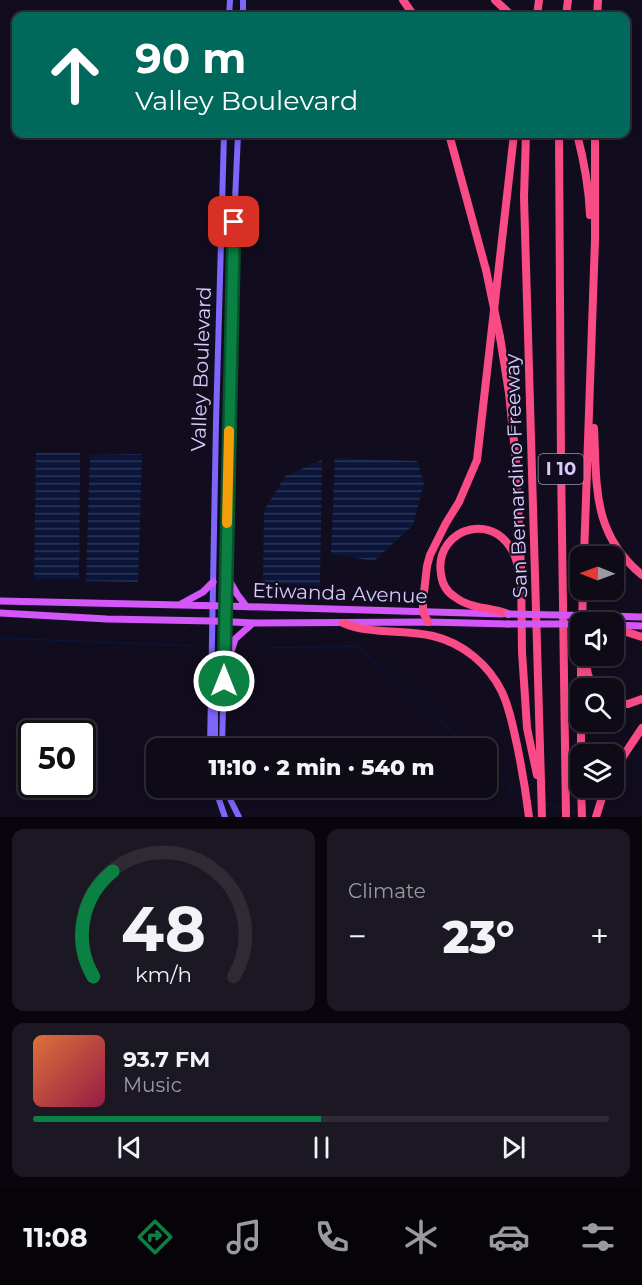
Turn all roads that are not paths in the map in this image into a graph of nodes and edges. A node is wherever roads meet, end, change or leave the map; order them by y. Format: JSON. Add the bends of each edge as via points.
{"nodes":[{"id":1,"x":495,"y":0,"type":"edge"},
{"id":2,"x":508,"y":12,"type":"edge"},
{"id":3,"x":224,"y":138,"type":"edge"},
{"id":4,"x":238,"y":138,"type":"edge"},
{"id":5,"x":450,"y":138,"type":"edge"},
{"id":6,"x":514,"y":138,"type":"edge"},
{"id":7,"x":526,"y":138,"type":"edge"},
{"id":8,"x":559,"y":138,"type":"edge"},
{"id":9,"x":578,"y":138,"type":"edge"},
{"id":10,"x":595,"y":138,"type":"edge"},
{"id":11,"x":594,"y":266,"type":"junction"},
{"id":12,"x":590,"y":404,"type":"junction"},
{"id":13,"x":584,"y":546,"type":"edge"},
{"id":14,"x":226,"y":575,"type":"junction"},
{"id":15,"x":642,"y":575,"type":"edge"},
{"id":16,"x":213,"y":582,"type":"junction"},
{"id":17,"x":521,"y":593,"type":"junction"},
{"id":18,"x":0,"y":601,"type":"edge"},
{"id":19,"x":179,"y":605,"type":"junction"},
{"id":20,"x":213,"y":606,"type":"junction"},
{"id":21,"x":225,"y":606,"type":"junction"},
{"id":22,"x":246,"y":606,"type":"junction"},
{"id":23,"x":423,"y":612,"type":"junction"},
{"id":24,"x":0,"y":613,"type":"edge"},
{"id":25,"x":642,"y":617,"type":"edge"},
{"id":26,"x":508,"y":619,"type":"junction"},
{"id":27,"x":213,"y":621,"type":"junction"},
{"id":28,"x":225,"y":622,"type":"junction"},
{"id":29,"x":428,"y":622,"type":"junction"},
{"id":30,"x":570,"y":622,"type":"edge"},
{"id":31,"x":254,"y":623,"type":"junction"},
{"id":32,"x":344,"y":623,"type":"junction"},
{"id":33,"x":642,"y":626,"type":"edge"},
{"id":34,"x":624,"y":627,"type":"edge"},
{"id":35,"x":624,"y":631,"type":"edge"},
{"id":36,"x":642,"y":637,"type":"edge"},
{"id":37,"x":224,"y":681,"type":"junction"},
{"id":38,"x":642,"y":699,"type":"edge"},
{"id":39,"x":210,"y":700,"type":"junction"},
{"id":40,"x":624,"y":704,"type":"edge"},
{"id":41,"x":642,"y":728,"type":"edge"},
{"id":42,"x":210,"y":738,"type":"edge"},
{"id":43,"x":215,"y":738,"type":"edge"},
{"id":44,"x":222,"y":738,"type":"edge"},
{"id":45,"x":624,"y":755,"type":"edge"},
{"id":46,"x":542,"y":797,"type":"junction"},
{"id":47,"x":218,"y":798,"type":"edge"},
{"id":48,"x":230,"y":798,"type":"edge"},
{"id":49,"x":581,"y":798,"type":"edge"},
{"id":50,"x":602,"y":798,"type":"edge"},
{"id":51,"x":542,"y":813,"type":"edge"},
{"id":52,"x":582,"y":813,"type":"edge"},
{"id":53,"x":596,"y":815,"type":"edge"},
{"id":54,"x":566,"y":816,"type":"edge"},
{"id":55,"x":225,"y":817,"type":"edge"},
{"id":56,"x":239,"y":817,"type":"edge"},
{"id":57,"x":529,"y":817,"type":"edge"}],
"edges":[{"from":1,"to":2,"type":"highway"},
{"from":3,"to":16,"type":"main road","name":"Valley Boulevard"},
{"from":4,"to":14,"type":"main road","name":"Valley Boulevard"},
{"from":5,"to":17,"type":"highway","bridge":true,"via":[[500,337],[516,461]]},
{"from":6,"to":23,"type":"highway","via":[[477,460],[430,555]]},
{"from":7,"to":46,"type":"highway","name":"San Bernardino Freeway","number":"I 10","via":[[524,196]]},
{"from":8,"to":54,"type":"highway","number":"I 10"},
{"from":9,"to":11,"type":"highway","via":[[589,192]]},
{"from":10,"to":11,"type":"highway"},
{"from":11,"to":12,"type":"highway"},
{"from":12,"to":13,"type":"highway"},
{"from":12,"to":15,"type":"highway","via":[[602,519],[620,551]]},
{"from":14,"to":21,"type":"main road","name":"Valley Boulevard"},
{"from":14,"to":22,"type":"main road"},
{"from":16,"to":19,"type":"main road"},
{"from":16,"to":20,"type":"main road","name":"Valley Boulevard"},
{"from":17,"to":26,"type":"highway","via":[[515,556],[498,534],[472,529],[456,536],[448,545],[440,568],[449,593],[468,604],[496,610]]},
{"from":17,"to":46,"type":"highway","via":[[526,718]]},
{"from":18,"to":19,"type":"main road","name":"Etiwanda Avenue"},
{"from":19,"to":20,"type":"main road","name":"Etiwanda Avenue"},
{"from":20,"to":21,"type":"main road","name":"Etiwanda Avenue"},
{"from":20,"to":27,"type":"main road","name":"Valley Boulevard"},
{"from":21,"to":22,"type":"main road","name":"Etiwanda Avenue"},
{"from":21,"to":28,"type":"main road","name":"Valley Boulevard"},
{"from":22,"to":23,"type":"main road","name":"Etiwanda Avenue"},
{"from":23,"to":26,"type":"main road","name":"Etiwanda Avenue"},
{"from":23,"to":29,"type":"highway"},
{"from":24,"to":27,"type":"main road","name":"Etiwanda Avenue"},
{"from":25,"to":26,"type":"main road","name":"Etiwanda Avenue","bridge":true},
{"from":26,"to":29,"type":"main road","name":"Etiwanda Avenue"},
{"from":26,"to":30,"type":"main road","name":"Etiwanda Avenue","bridge":true},
{"from":27,"to":28,"type":"main road","name":"Etiwanda Avenue"},
{"from":27,"to":39,"type":"main road","name":"Valley Boulevard"},
{"from":28,"to":31,"type":"main road","name":"Etiwanda Avenue"},
{"from":28,"to":37,"type":"main road","name":"Valley Boulevard"},
{"from":29,"to":32,"type":"main road","name":"Etiwanda Avenue"},
{"from":31,"to":32,"type":"main road","name":"Etiwanda Avenue"},
{"from":31,"to":37,"type":"main road","via":[[235,639]]},
{"from":32,"to":57,"type":"highway","via":[[355,629],[433,636],[453,643],[484,667],[508,706]]},
{"from":33,"to":34,"type":"main road"},
{"from":35,"to":36,"type":"highway"},
{"from":37,"to":44,"type":"main road","name":"Valley Boulevard"},
{"from":38,"to":40,"type":"highway"},
{"from":39,"to":42,"type":"main road"},
{"from":39,"to":43,"type":"main road","via":[[215,708]]},
{"from":41,"to":45,"type":"highway"},
{"from":46,"to":51,"type":"highway","name":"San Bernardino Freeway","number":"I 10"},
{"from":47,"to":55,"type":"main road"},
{"from":48,"to":56,"type":"main road"},
{"from":49,"to":52,"type":"highway"},
{"from":50,"to":53,"type":"highway"}]}
